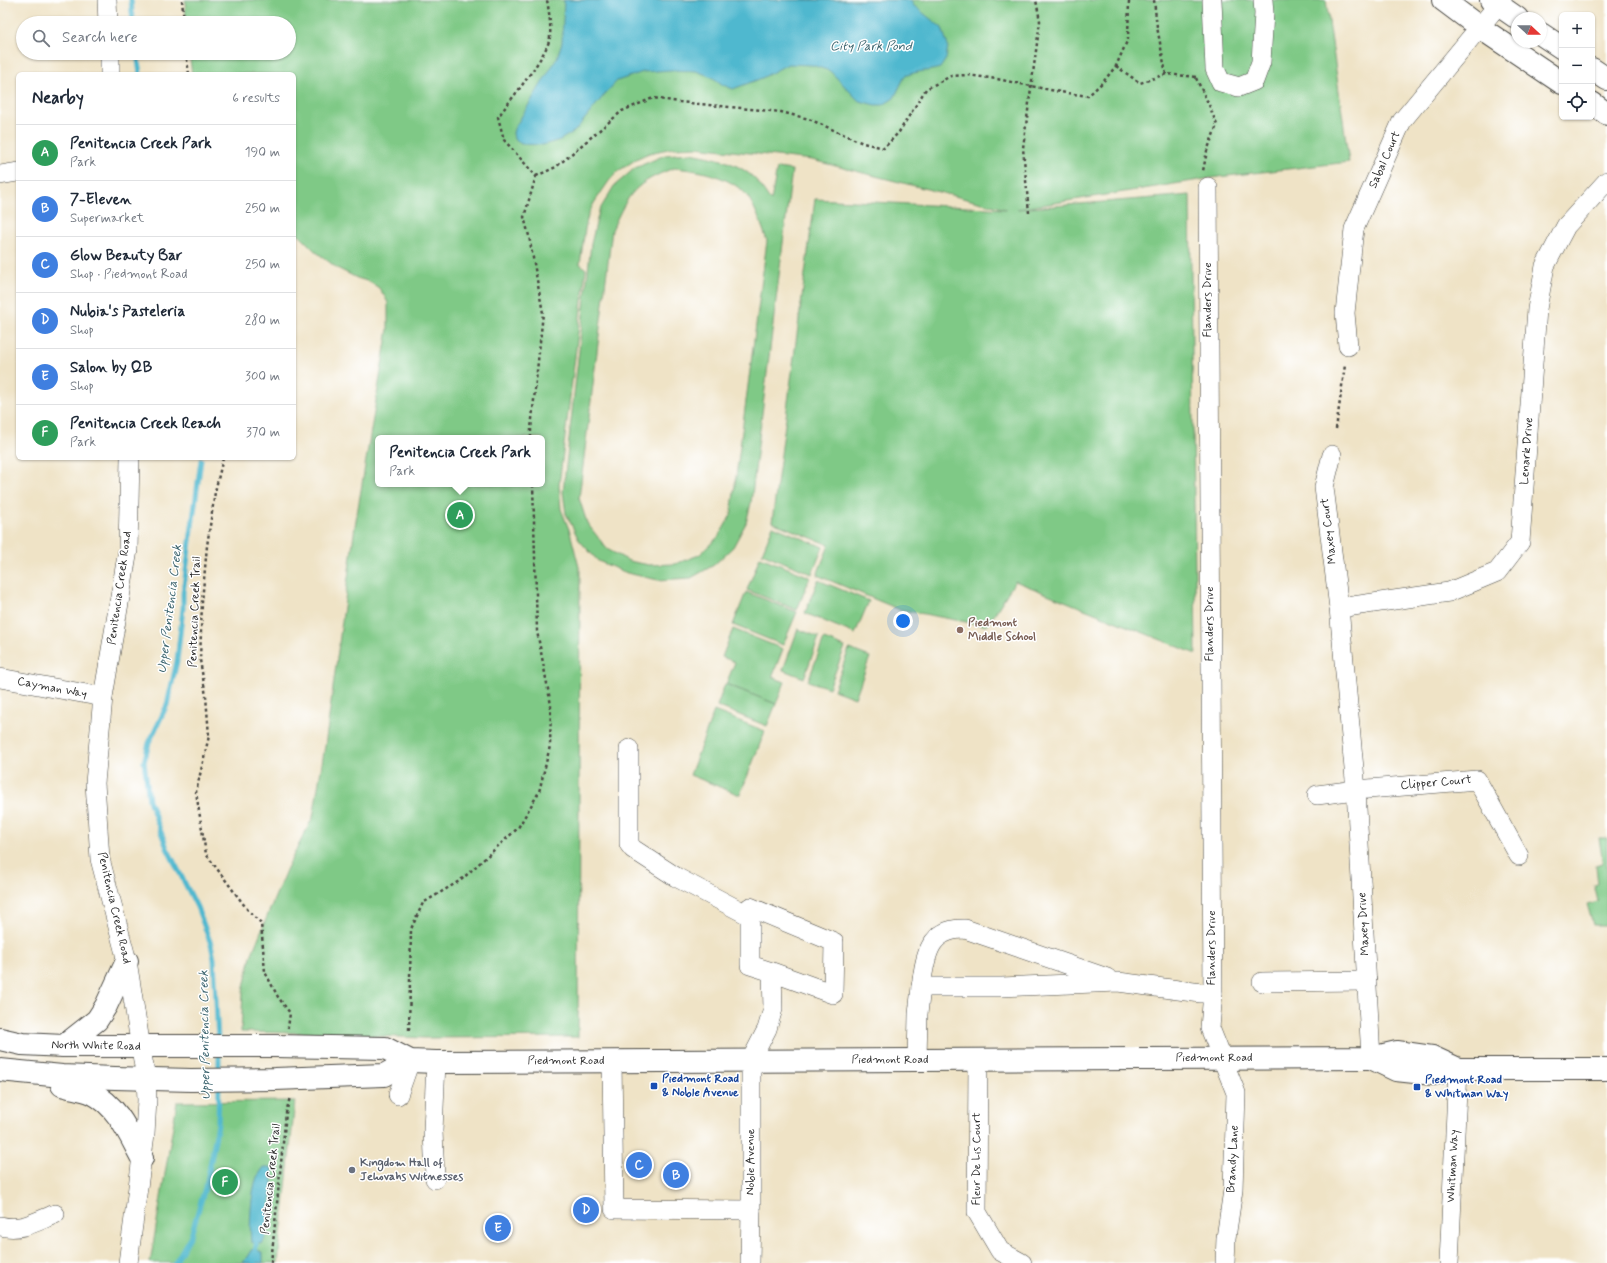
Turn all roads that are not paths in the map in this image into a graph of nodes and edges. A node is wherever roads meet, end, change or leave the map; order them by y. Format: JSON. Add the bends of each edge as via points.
{"nodes":[{"id":1,"x":107,"y":0,"type":"edge"},
{"id":2,"x":1212,"y":0,"type":"edge"},
{"id":3,"x":1263,"y":0,"type":"edge"},
{"id":4,"x":1443,"y":0,"type":"edge"},
{"id":5,"x":1497,"y":2,"type":"edge"},
{"id":6,"x":1511,"y":13,"type":"edge"},
{"id":7,"x":108,"y":16,"type":"edge"},
{"id":8,"x":1479,"y":27,"type":"junction"},
{"id":9,"x":1547,"y":38,"type":"edge"},
{"id":10,"x":1559,"y":46,"type":"edge"},
{"id":11,"x":110,"y":60,"type":"edge"},
{"id":12,"x":1595,"y":71,"type":"edge"},
{"id":13,"x":110,"y":72,"type":"edge"},
{"id":14,"x":1607,"y":80,"type":"edge"},
{"id":15,"x":1559,"y":81,"type":"edge"},
{"id":16,"x":1595,"y":105,"type":"edge"},
{"id":17,"x":1607,"y":114,"type":"edge"},
{"id":18,"x":16,"y":172,"type":"edge"},
{"id":19,"x":0,"y":175,"type":"edge"},
{"id":20,"x":1205,"y":181,"type":"road end"},
{"id":21,"x":1607,"y":181,"type":"edge"},
{"id":22,"x":1348,"y":346,"type":"dead end"},
{"id":23,"x":1332,"y":455,"type":"dead end"},
{"id":24,"x":130,"y":460,"type":"edge"},
{"id":25,"x":1339,"y":608,"type":"junction"},
{"id":26,"x":0,"y":678,"type":"edge"},
{"id":27,"x":103,"y":697,"type":"junction"},
{"id":28,"x":629,"y":749,"type":"dead end"},
{"id":29,"x":1356,"y":790,"type":"junction"},
{"id":30,"x":1317,"y":795,"type":"dead end"},
{"id":31,"x":1519,"y":856,"type":"dead end"},
{"id":32,"x":750,"y":916,"type":"junction"},
{"id":33,"x":127,"y":961,"type":"junction"},
{"id":34,"x":772,"y":972,"type":"junction"},
{"id":35,"x":1367,"y":981,"type":"junction"},
{"id":36,"x":1118,"y":982,"type":"junction"},
{"id":37,"x":1262,"y":982,"type":"dead end"},
{"id":38,"x":921,"y":987,"type":"junction"},
{"id":39,"x":1213,"y":993,"type":"junction"},
{"id":40,"x":0,"y":1039,"type":"edge"},
{"id":41,"x":64,"y":1046,"type":"junction"},
{"id":42,"x":192,"y":1046,"type":"joint"},
{"id":43,"x":141,"y":1047,"type":"junction"},
{"id":44,"x":1222,"y":1058,"type":"junction"},
{"id":45,"x":1371,"y":1058,"type":"junction"},
{"id":46,"x":751,"y":1060,"type":"junction"},
{"id":47,"x":917,"y":1060,"type":"junction"},
{"id":48,"x":978,"y":1060,"type":"junction"},
{"id":49,"x":410,"y":1061,"type":"junction"},
{"id":50,"x":612,"y":1061,"type":"junction"},
{"id":51,"x":436,"y":1062,"type":"junction"},
{"id":52,"x":1458,"y":1069,"type":"junction"},
{"id":53,"x":1607,"y":1069,"type":"edge"},
{"id":54,"x":0,"y":1070,"type":"edge"},
{"id":55,"x":39,"y":1074,"type":"junction"},
{"id":56,"x":146,"y":1079,"type":"junction"},
{"id":57,"x":398,"y":1095,"type":"dead end"},
{"id":58,"x":142,"y":1158,"type":"junction"},
{"id":59,"x":435,"y":1179,"type":"dead end"},
{"id":60,"x":751,"y":1210,"type":"junction"},
{"id":61,"x":55,"y":1214,"type":"dead end"},
{"id":62,"x":0,"y":1226,"type":"edge"},
{"id":63,"x":128,"y":1263,"type":"edge"},
{"id":64,"x":750,"y":1263,"type":"edge"},
{"id":65,"x":1022,"y":1263,"type":"edge"},
{"id":66,"x":1226,"y":1263,"type":"edge"},
{"id":67,"x":1449,"y":1263,"type":"edge"}],
"edges":[{"from":1,"to":7,"type":"street"},
{"from":2,"to":3,"type":"street","via":[[1215,69],[1221,82],[1239,87],[1254,81],[1261,62]]},
{"from":4,"to":8,"type":"main road"},
{"from":5,"to":6,"type":"main road"},
{"from":5,"to":8,"type":"street","name":"Sabal Court"},
{"from":8,"to":15,"type":"main road"},
{"from":8,"to":22,"type":"street","name":"Sabal Court","via":[[1402,121],[1354,229],[1345,313]]},
{"from":9,"to":10,"type":"main road"},
{"from":11,"to":13,"type":"street"},
{"from":12,"to":14,"type":"main road"},
{"from":16,"to":17,"type":"main road"},
{"from":18,"to":19,"type":"street"},
{"from":20,"to":39,"type":"street","name":"Flanders Drive"},
{"from":21,"to":25,"type":"street","name":"Lenark Drive","via":[[1566,226],[1545,266],[1537,309],[1520,542],[1497,572],[1449,592]]},
{"from":23,"to":25,"type":"street","name":"Maxey Court","via":[[1324,487]]},
{"from":24,"to":27,"type":"street","name":"Penitencia Creek Road","via":[[128,550]]},
{"from":25,"to":29,"type":"street","name":"Maxey Drive"},
{"from":26,"to":27,"type":"street","name":"Cayman Way"},
{"from":27,"to":33,"type":"street","name":"Penitencia Creek Road","via":[[95,784],[100,859]]},
{"from":28,"to":32,"type":"street","via":[[629,844],[632,849],[676,877]]},
{"from":29,"to":30,"type":"street"},
{"from":29,"to":31,"type":"street","name":"Clipper Court","via":[[1477,780]]},
{"from":29,"to":35,"type":"street","name":"Maxey Drive"},
{"from":32,"to":34,"type":"street","via":[[750,965]]},
{"from":32,"to":34,"type":"street","via":[[750,907],[834,942],[833,994]]},
{"from":33,"to":41,"type":"main road","via":[[97,1020]]},
{"from":33,"to":43,"type":"street","name":"Penitencia Creek Road"},
{"from":34,"to":46,"type":"street","via":[[773,1009],[767,1029]]},
{"from":35,"to":37,"type":"street"},
{"from":35,"to":45,"type":"street","name":"Maxey Drive"},
{"from":36,"to":38,"type":"street","via":[[1002,987]]},
{"from":36,"to":38,"type":"street","via":[[957,928],[944,932],[930,945],[924,961]]},
{"from":36,"to":39,"type":"street"},
{"from":38,"to":47,"type":"street"},
{"from":39,"to":44,"type":"street","name":"Flanders Drive","via":[[1210,1028]]},
{"from":40,"to":41,"type":"main road","name":"North White Road","via":[[22,1044]]},
{"from":41,"to":43,"type":"main road","name":"North White Road"},
{"from":42,"to":43,"type":"main road","name":"North White Road"},
{"from":42,"to":49,"type":"main road","name":"Piedmont Road","via":[[385,1048]]},
{"from":43,"to":56,"type":"street","name":"Penitencia Creek Road"},
{"from":44,"to":45,"type":"main road","name":"Piedmont Road"},
{"from":44,"to":48,"type":"main road","name":"Piedmont Road"},
{"from":44,"to":66,"type":"street","name":"Brandy Lane","via":[[1236,1093],[1233,1190],[1226,1238]]},
{"from":45,"to":52,"type":"main road","name":"Piedmont Road","via":[[1397,1052],[1432,1057]]},
{"from":46,"to":47,"type":"main road","name":"Piedmont Road"},
{"from":46,"to":50,"type":"main road","name":"Piedmont Road"},
{"from":46,"to":60,"type":"street","name":"Noble Avenue"},
{"from":47,"to":48,"type":"main road","name":"Piedmont Road"},
{"from":48,"to":65,"type":"street","name":"Fleur De Lis Court","via":[[977,1212],[1000,1251]]},
{"from":49,"to":51,"type":"main road","name":"Piedmont Road"},
{"from":49,"to":56,"type":"main road","via":[[384,1075],[275,1079]]},
{"from":49,"to":57,"type":"street"},
{"from":50,"to":51,"type":"main road","name":"Piedmont Road"},
{"from":50,"to":60,"type":"street","via":[[614,1208]]},
{"from":51,"to":59,"type":"street","via":[[433,1132]]},
{"from":52,"to":53,"type":"main road","name":"Piedmont Road"},
{"from":52,"to":67,"type":"street","name":"Whitman Way"},
{"from":54,"to":55,"type":"main road"},
{"from":55,"to":56,"type":"main road"},
{"from":55,"to":58,"type":"main road","via":[[61,1085],[91,1093],[110,1105],[124,1124]]},
{"from":56,"to":58,"type":"street","name":"Penitencia Creek Road","via":[[147,1100]]},
{"from":58,"to":63,"type":"street","name":"Penitencia Creek Road"},
{"from":60,"to":64,"type":"street","name":"Noble Avenue"},
{"from":61,"to":62,"type":"street","via":[[25,1227]]}]}
